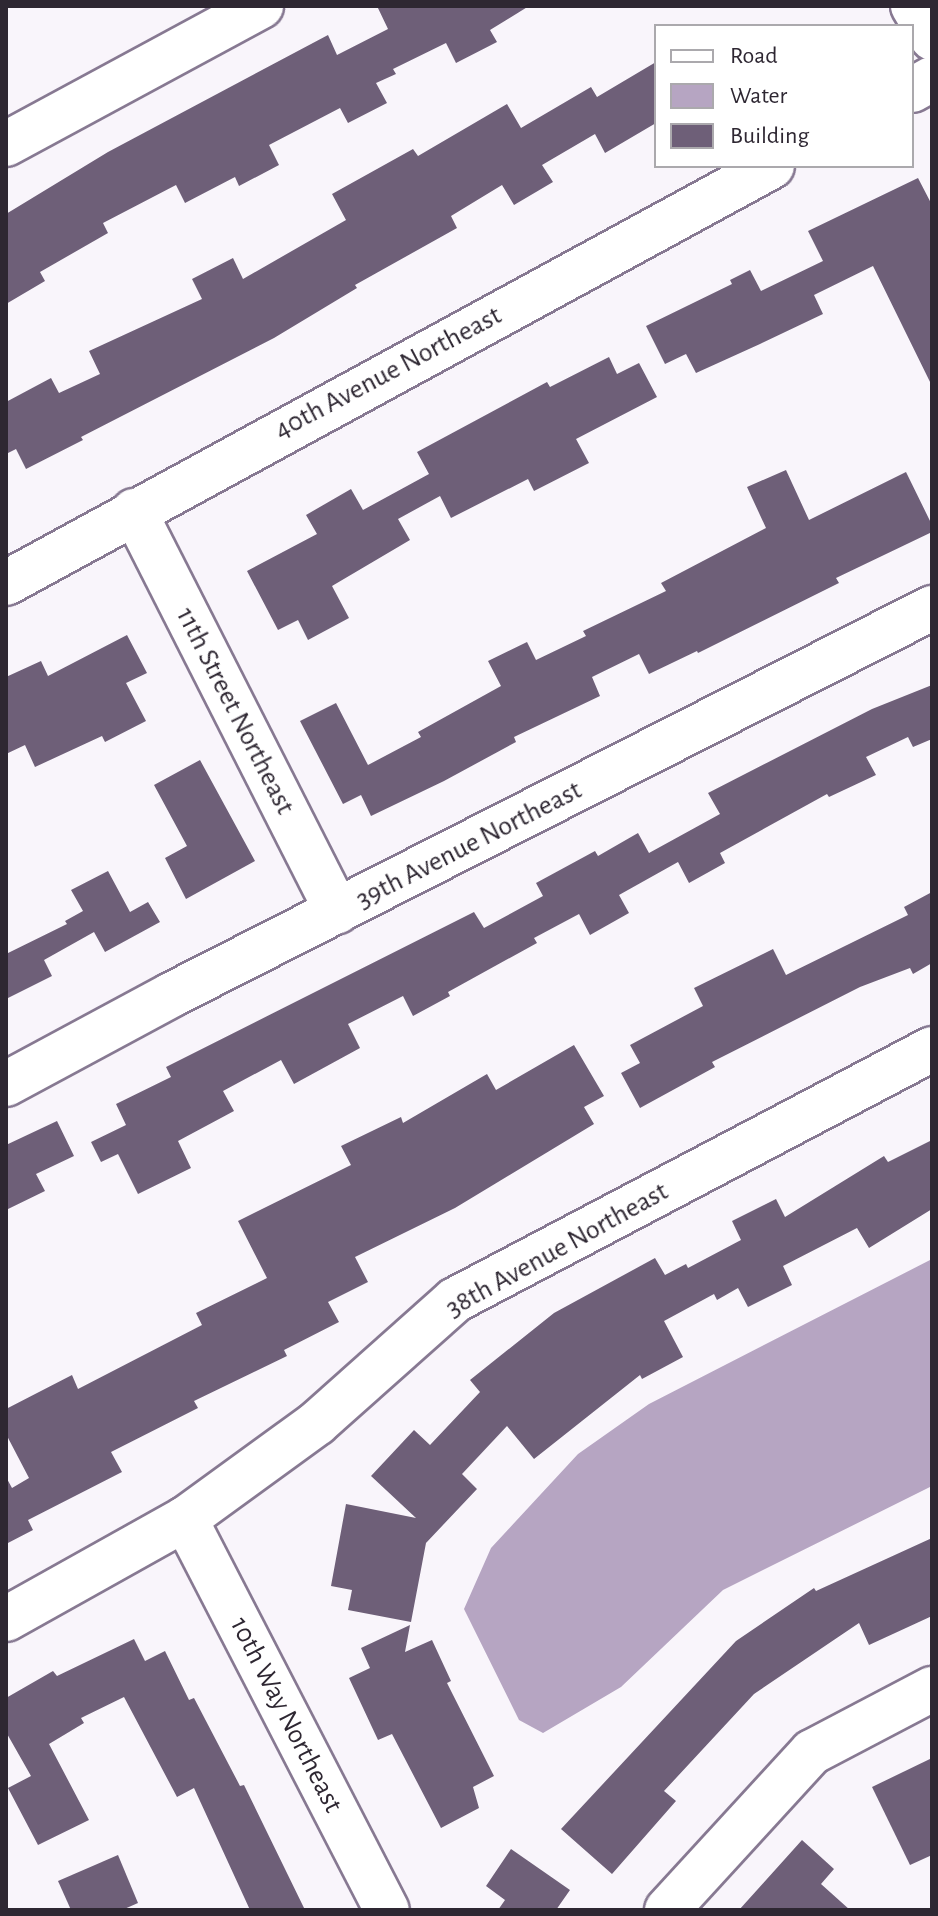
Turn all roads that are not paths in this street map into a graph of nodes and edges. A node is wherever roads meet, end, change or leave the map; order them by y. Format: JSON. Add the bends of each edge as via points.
{"nodes":[{"id":1,"x":261,"y":6,"type":"edge"},
{"id":2,"x":913,"y":6,"type":"edge"},
{"id":3,"x":932,"y":38,"type":"edge"},
{"id":4,"x":932,"y":79,"type":"edge"},
{"id":5,"x":914,"y":89,"type":"edge"},
{"id":6,"x":6,"y":144,"type":"edge"},
{"id":7,"x":768,"y":168,"type":"edge"},
{"id":8,"x":134,"y":511,"type":"junction"},
{"id":9,"x":6,"y":583,"type":"edge"},
{"id":10,"x":932,"y":608,"type":"edge"},
{"id":11,"x":337,"y":912,"type":"junction"},
{"id":12,"x":932,"y":1049,"type":"edge"},
{"id":13,"x":6,"y":1084,"type":"edge"},
{"id":14,"x":185,"y":1519,"type":"junction"},
{"id":15,"x":6,"y":1619,"type":"edge"},
{"id":16,"x":932,"y":1689,"type":"edge"},
{"id":17,"x":387,"y":1910,"type":"edge"},
{"id":18,"x":667,"y":1910,"type":"edge"}],
"edges":[{"from":1,"to":6,"type":"street"},
{"from":2,"to":3,"type":"street"},
{"from":4,"to":5,"type":"street"},
{"from":7,"to":8,"type":"street","name":"40th Avenue Northeast"},
{"from":8,"to":9,"type":"street","name":"40th Avenue Northeast"},
{"from":8,"to":11,"type":"street","name":"11th Street Northeast"},
{"from":10,"to":11,"type":"street","name":"39th Avenue Northeast"},
{"from":11,"to":13,"type":"street","name":"39th Avenue Northeast"},
{"from":12,"to":14,"type":"street","name":"38th Avenue Northeast","via":[[455,1300],[317,1423]]},
{"from":14,"to":15,"type":"street","name":"38th Avenue Northeast"},
{"from":14,"to":17,"type":"street","name":"10th Way Northeast"},
{"from":16,"to":18,"type":"street","via":[[812,1752]]}]}
